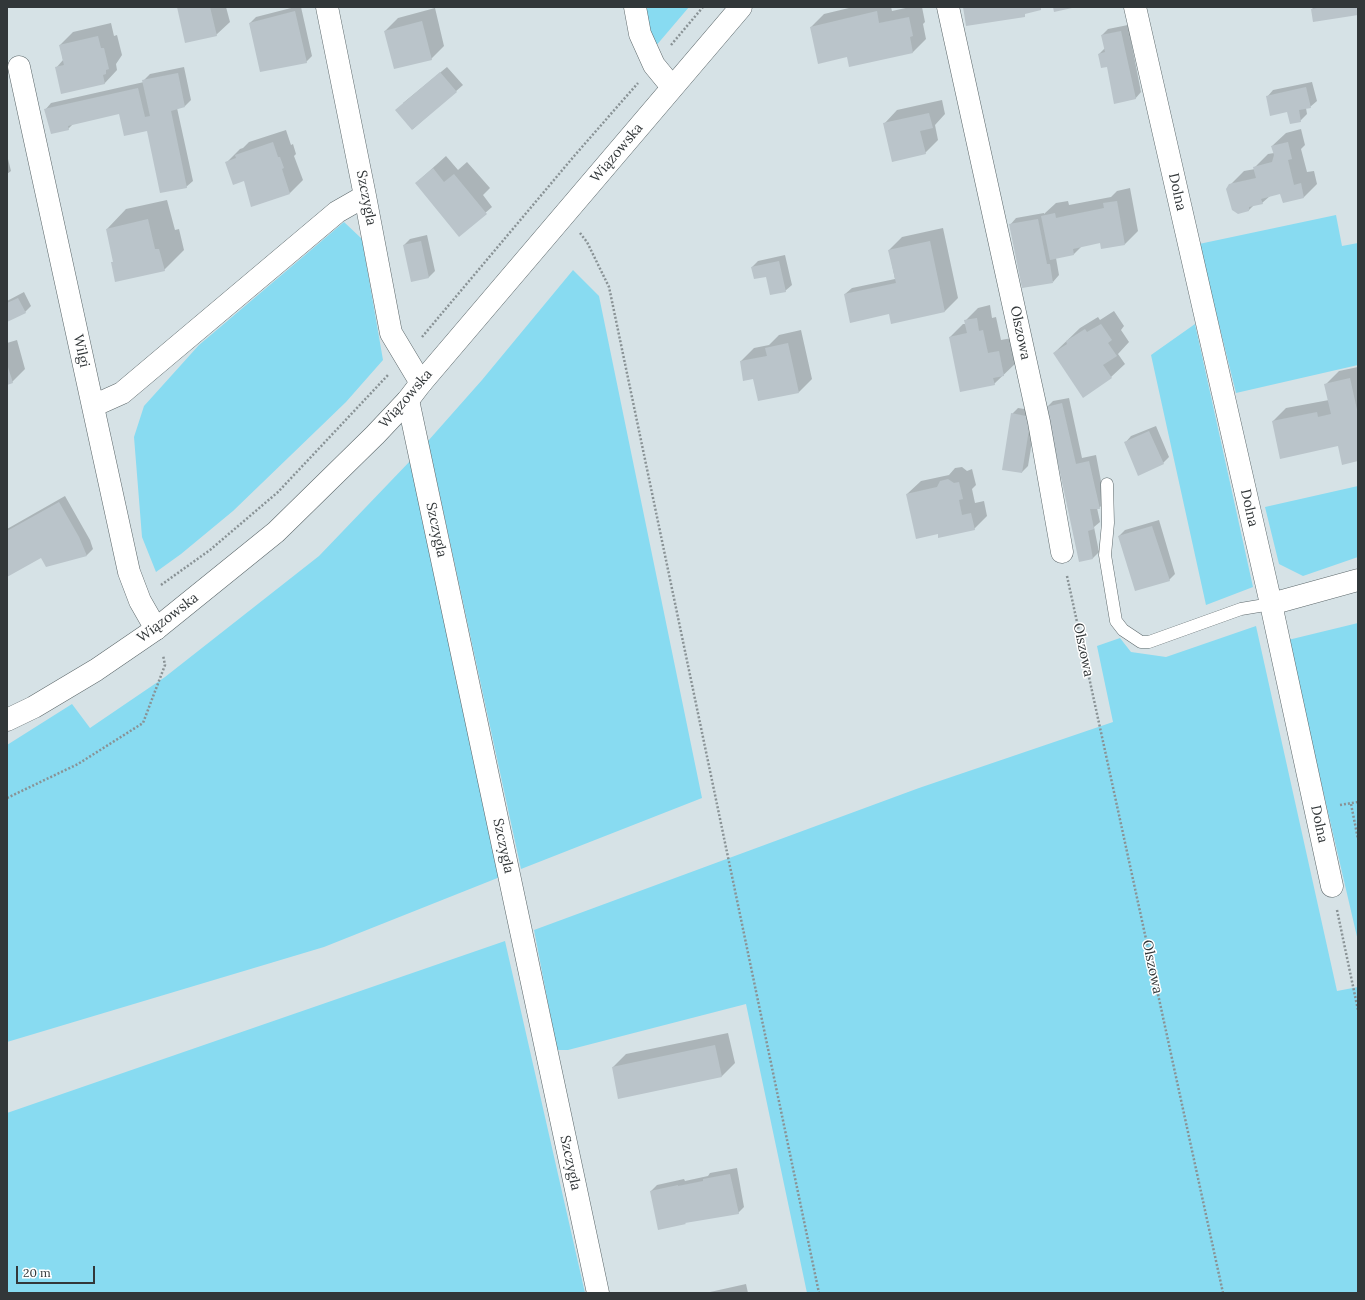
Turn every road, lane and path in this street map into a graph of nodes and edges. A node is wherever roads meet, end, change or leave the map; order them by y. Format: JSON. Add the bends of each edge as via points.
{"nodes":[{"id":1,"x":327,"y":7,"type":"edge"},
{"id":2,"x":635,"y":7,"type":"edge"},
{"id":3,"x":703,"y":7,"type":"edge"},
{"id":4,"x":741,"y":7,"type":"edge"},
{"id":5,"x":948,"y":7,"type":"edge"},
{"id":6,"x":1135,"y":7,"type":"edge"},
{"id":7,"x":670,"y":46,"type":"dead end"},
{"id":8,"x":19,"y":67,"type":"dead end"},
{"id":9,"x":672,"y":87,"type":"junction"},
{"id":10,"x":365,"y":196,"type":"junction"},
{"id":11,"x":564,"y":215,"type":"junction"},
{"id":12,"x":421,"y":382,"type":"junction"},
{"id":13,"x":408,"y":400,"type":"junction"},
{"id":14,"x":93,"y":406,"type":"junction"},
{"id":15,"x":1106,"y":484,"type":"dead end"},
{"id":16,"x":1062,"y":552,"type":"joint"},
{"id":17,"x":1358,"y":580,"type":"edge"},
{"id":18,"x":1270,"y":604,"type":"junction"},
{"id":19,"x":156,"y":629,"type":"junction"},
{"id":20,"x":7,"y":720,"type":"edge"},
{"id":21,"x":7,"y":798,"type":"edge"},
{"id":22,"x":1351,"y":804,"type":"dead end"},
{"id":23,"x":1358,"y":839,"type":"edge"},
{"id":24,"x":1332,"y":886,"type":"joint"},
{"id":25,"x":1358,"y":1010,"type":"edge"},
{"id":26,"x":598,"y":1293,"type":"edge"},
{"id":27,"x":819,"y":1293,"type":"edge"},
{"id":28,"x":1224,"y":1293,"type":"edge"}],
"edges":[{"from":1,"to":10,"type":"street","name":"Szczygla"},
{"from":2,"to":9,"type":"street","via":[[640,34],[654,65]]},
{"from":3,"to":7,"type":"path"},
{"from":4,"to":9,"type":"street","name":"Wiązowska"},
{"from":5,"to":16,"type":"street","name":"Olszowa","via":[[1039,422]]},
{"from":6,"to":18,"type":"street","name":"Dolna"},
{"from":8,"to":14,"type":"street","name":"Wilgi"},
{"from":9,"to":11,"type":"street","name":"Wiązowska"},
{"from":10,"to":12,"type":"street","name":"Szczygla","via":[[391,333]]},
{"from":10,"to":14,"type":"street","via":[[337,212],[122,394]]},
{"from":11,"to":12,"type":"street","name":"Wiązowska"},
{"from":11,"to":27,"type":"path","via":[[587,242],[609,287]]},
{"from":12,"to":13,"type":"street","name":"Wiązowska"},
{"from":13,"to":19,"type":"street","name":"Wiązowska","via":[[276,532]]},
{"from":13,"to":26,"type":"street","name":"Szczygla"},
{"from":14,"to":19,"type":"street","name":"Wilgi","via":[[129,572],[140,600]]},
{"from":15,"to":18,"type":"lane","via":[[1108,523],[1105,556],[1116,621],[1123,630],[1141,642],[1149,642],[1240,609]]},
{"from":16,"to":28,"type":"path","name":"Olszowa"},
{"from":17,"to":18,"type":"street"},
{"from":18,"to":24,"type":"street","name":"Dolna"},
{"from":19,"to":20,"type":"street","name":"Wiązowska","via":[[96,670]]},
{"from":19,"to":21,"type":"path","via":[[165,665],[143,722],[78,764]]},
{"from":22,"to":23,"type":"path"},
{"from":24,"to":25,"type":"path"}]}
